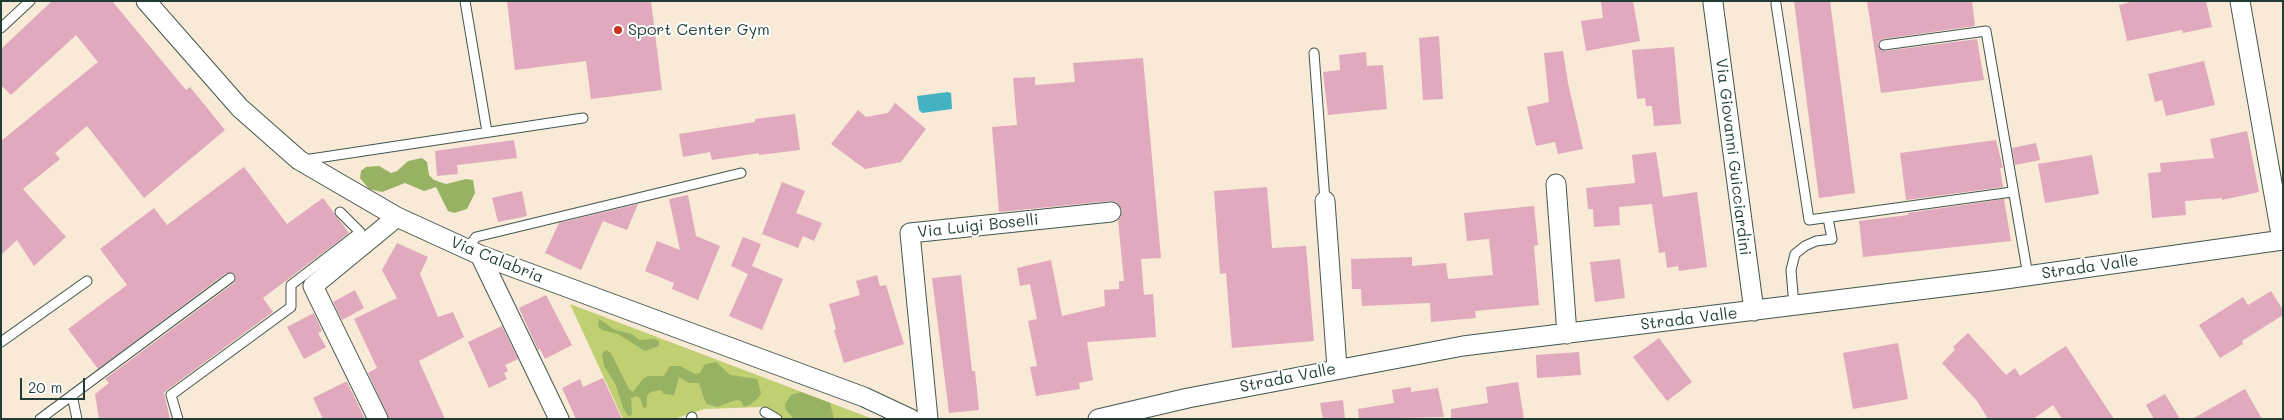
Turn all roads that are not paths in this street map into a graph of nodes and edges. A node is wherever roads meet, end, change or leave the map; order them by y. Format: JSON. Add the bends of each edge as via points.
{"nodes":[{"id":1,"x":30,"y":1,"type":"edge"},
{"id":2,"x":466,"y":1,"type":"edge"},
{"id":3,"x":2240,"y":1,"type":"edge"},
{"id":4,"x":153,"y":2,"type":"edge"},
{"id":5,"x":1713,"y":3,"type":"dead end"},
{"id":6,"x":1776,"y":4,"type":"dead end"},
{"id":7,"x":1,"y":28,"type":"edge"},
{"id":8,"x":1884,"y":45,"type":"dead end"},
{"id":9,"x":1314,"y":53,"type":"dead end"},
{"id":10,"x":583,"y":118,"type":"dead end"},
{"id":11,"x":487,"y":132,"type":"junction"},
{"id":12,"x":299,"y":160,"type":"junction"},
{"id":13,"x":741,"y":173,"type":"dead end"},
{"id":14,"x":1556,"y":184,"type":"dead end"},
{"id":15,"x":2012,"y":192,"type":"junction"},
{"id":16,"x":1325,"y":201,"type":"joint"},
{"id":17,"x":340,"y":212,"type":"dead end"},
{"id":18,"x":1111,"y":212,"type":"dead end"},
{"id":19,"x":397,"y":217,"type":"junction"},
{"id":20,"x":1828,"y":218,"type":"junction"},
{"id":21,"x":2283,"y":240,"type":"edge"},
{"id":22,"x":474,"y":252,"type":"junction"},
{"id":23,"x":2028,"y":276,"type":"junction"},
{"id":24,"x":230,"y":278,"type":"dead end"},
{"id":25,"x":87,"y":281,"type":"dead end"},
{"id":26,"x":1794,"y":306,"type":"junction"},
{"id":27,"x":1754,"y":311,"type":"junction"},
{"id":28,"x":1567,"y":334,"type":"junction"},
{"id":29,"x":1,"y":342,"type":"edge"},
{"id":30,"x":1337,"y":368,"type":"junction"},
{"id":31,"x":72,"y":395,"type":"junction"},
{"id":32,"x":765,"y":412,"type":"dead end"},
{"id":33,"x":40,"y":419,"type":"edge"},
{"id":34,"x":77,"y":419,"type":"edge"},
{"id":35,"x":178,"y":419,"type":"edge"},
{"id":36,"x":378,"y":419,"type":"edge"},
{"id":37,"x":559,"y":419,"type":"edge"},
{"id":38,"x":778,"y":419,"type":"edge"},
{"id":39,"x":911,"y":419,"type":"edge"},
{"id":40,"x":928,"y":419,"type":"edge"},
{"id":41,"x":1098,"y":419,"type":"edge"}],
"edges":[{"from":1,"to":7,"type":"lane"},
{"from":2,"to":11,"type":"lane"},
{"from":3,"to":21,"type":"street"},
{"from":4,"to":12,"type":"street","name":"Via Calabria","via":[[240,108]]},
{"from":5,"to":27,"type":"street","name":"Via Giovanni Guicciardini"},
{"from":6,"to":20,"type":"lane","via":[[1809,220]]},
{"from":8,"to":15,"type":"lane","via":[[1986,31]]},
{"from":9,"to":16,"type":"lane"},
{"from":10,"to":11,"type":"lane"},
{"from":11,"to":12,"type":"lane"},
{"from":12,"to":19,"type":"street","name":"Via Calabria"},
{"from":13,"to":22,"type":"lane","via":[[476,237]]},
{"from":14,"to":28,"type":"street"},
{"from":15,"to":20,"type":"lane"},
{"from":15,"to":23,"type":"lane"},
{"from":16,"to":30,"type":"street"},
{"from":17,"to":35,"type":"lane","via":[[360,232],[291,285],[290,308],[170,395]]},
{"from":18,"to":40,"type":"street","name":"Via Luigi Boselli","via":[[910,233]]},
{"from":19,"to":22,"type":"street","name":"Via Calabria"},
{"from":19,"to":36,"type":"street","via":[[313,286]]},
{"from":20,"to":26,"type":"lane","via":[[1832,239],[1811,244],[1795,254],[1791,270]]},
{"from":21,"to":23,"type":"street","name":"Strada Valle"},
{"from":22,"to":37,"type":"street"},
{"from":22,"to":39,"type":"street","name":"Via Calabria","via":[[864,397]]},
{"from":23,"to":26,"type":"street","name":"Strada Valle"},
{"from":24,"to":31,"type":"lane"},
{"from":25,"to":29,"type":"lane"},
{"from":26,"to":27,"type":"street","name":"Strada Valle"},
{"from":27,"to":28,"type":"street","name":"Strada Valle"},
{"from":28,"to":30,"type":"street","name":"Strada Valle","via":[[1463,346]]},
{"from":30,"to":41,"type":"street","name":"Strada Valle"},
{"from":31,"to":33,"type":"lane"},
{"from":31,"to":34,"type":"lane"},
{"from":32,"to":38,"type":"lane"}]}
